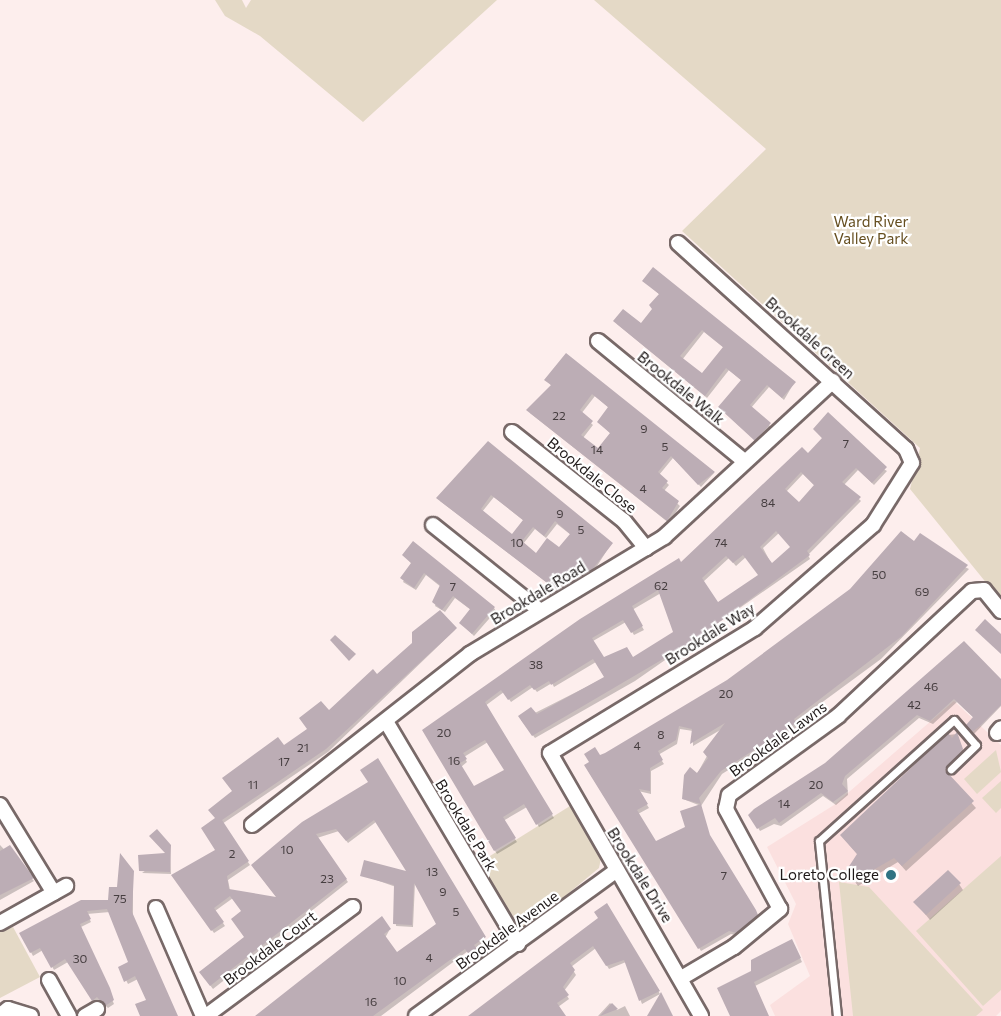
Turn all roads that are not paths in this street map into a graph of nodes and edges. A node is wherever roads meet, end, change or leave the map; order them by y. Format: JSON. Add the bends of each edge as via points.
{"nodes":[{"id":1,"x":678,"y":243,"type":"dead end"},
{"id":2,"x":598,"y":341,"type":"dead end"},
{"id":3,"x":832,"y":381,"type":"junction"},
{"id":4,"x":512,"y":432,"type":"dead end"},
{"id":5,"x":744,"y":461,"type":"junction"},
{"id":6,"x":912,"y":463,"type":"joint"},
{"id":7,"x":433,"y":525,"type":"dead end"},
{"id":8,"x":646,"y":548,"type":"junction"},
{"id":9,"x":538,"y":609,"type":"junction"},
{"id":10,"x":1001,"y":611,"type":"edge"},
{"id":11,"x":387,"y":723,"type":"junction"},
{"id":12,"x":550,"y":753,"type":"joint"},
{"id":13,"x":951,"y":769,"type":"dead end"},
{"id":14,"x":0,"y":805,"type":"edge"},
{"id":15,"x":252,"y":825,"type":"dead end"},
{"id":16,"x":618,"y":870,"type":"junction"},
{"id":17,"x":353,"y":907,"type":"dead end"},
{"id":18,"x":156,"y":908,"type":"dead end"},
{"id":19,"x":0,"y":923,"type":"edge"},
{"id":20,"x":518,"y":944,"type":"junction"},
{"id":21,"x":683,"y":977,"type":"junction"},
{"id":22,"x":49,"y":980,"type":"dead end"},
{"id":23,"x":426,"y":1013,"type":"edge"},
{"id":24,"x":0,"y":1015,"type":"edge"},
{"id":25,"x":31,"y":1016,"type":"edge"},
{"id":26,"x":69,"y":1016,"type":"edge"},
{"id":27,"x":204,"y":1016,"type":"edge"},
{"id":28,"x":701,"y":1016,"type":"edge"},
{"id":29,"x":837,"y":1016,"type":"edge"}],
"edges":[{"from":1,"to":3,"type":"street","name":"Brookdale Green"},
{"from":2,"to":5,"type":"street","name":"Brookdale Walk"},
{"from":3,"to":5,"type":"street","name":"Brookdale Road"},
{"from":3,"to":6,"type":"street","name":"Brookdale Green","via":[[906,449]]},
{"from":4,"to":8,"type":"street","name":"Brookdale Close","via":[[624,521]]},
{"from":5,"to":8,"type":"street","name":"Brookdale Road","via":[[690,516]]},
{"from":6,"to":12,"type":"street","name":"Brookdale Way","via":[[873,525],[755,628]]},
{"from":7,"to":9,"type":"street"},
{"from":8,"to":9,"type":"street","name":"Brookdale Road"},
{"from":9,"to":11,"type":"street","name":"Brookdale Road","via":[[430,683]]},
{"from":10,"to":21,"type":"street","name":"Brookdale Lawns","via":[[984,590],[972,591],[838,716],[729,795],[726,809],[780,909],[734,947]]},
{"from":11,"to":15,"type":"street","name":"Brookdale Road"},
{"from":11,"to":20,"type":"street","name":"Brookdale Park"},
{"from":12,"to":16,"type":"street","name":"Brookdale Drive"},
{"from":13,"to":29,"type":"lane","via":[[976,745],[954,720],[819,841]]},
{"from":14,"to":19,"type":"street","via":[[60,889]]},
{"from":16,"to":20,"type":"street","name":"Brookdale Avenue"},
{"from":16,"to":21,"type":"street","name":"Brookdale Drive"},
{"from":17,"to":27,"type":"street","name":"Brookdale Court"},
{"from":18,"to":27,"type":"street"},
{"from":20,"to":23,"type":"street","name":"Brookdale Avenue"},
{"from":21,"to":28,"type":"street","name":"Brookdale Drive"},
{"from":22,"to":26,"type":"street"},
{"from":24,"to":25,"type":"street","via":[[13,1009]]}]}
